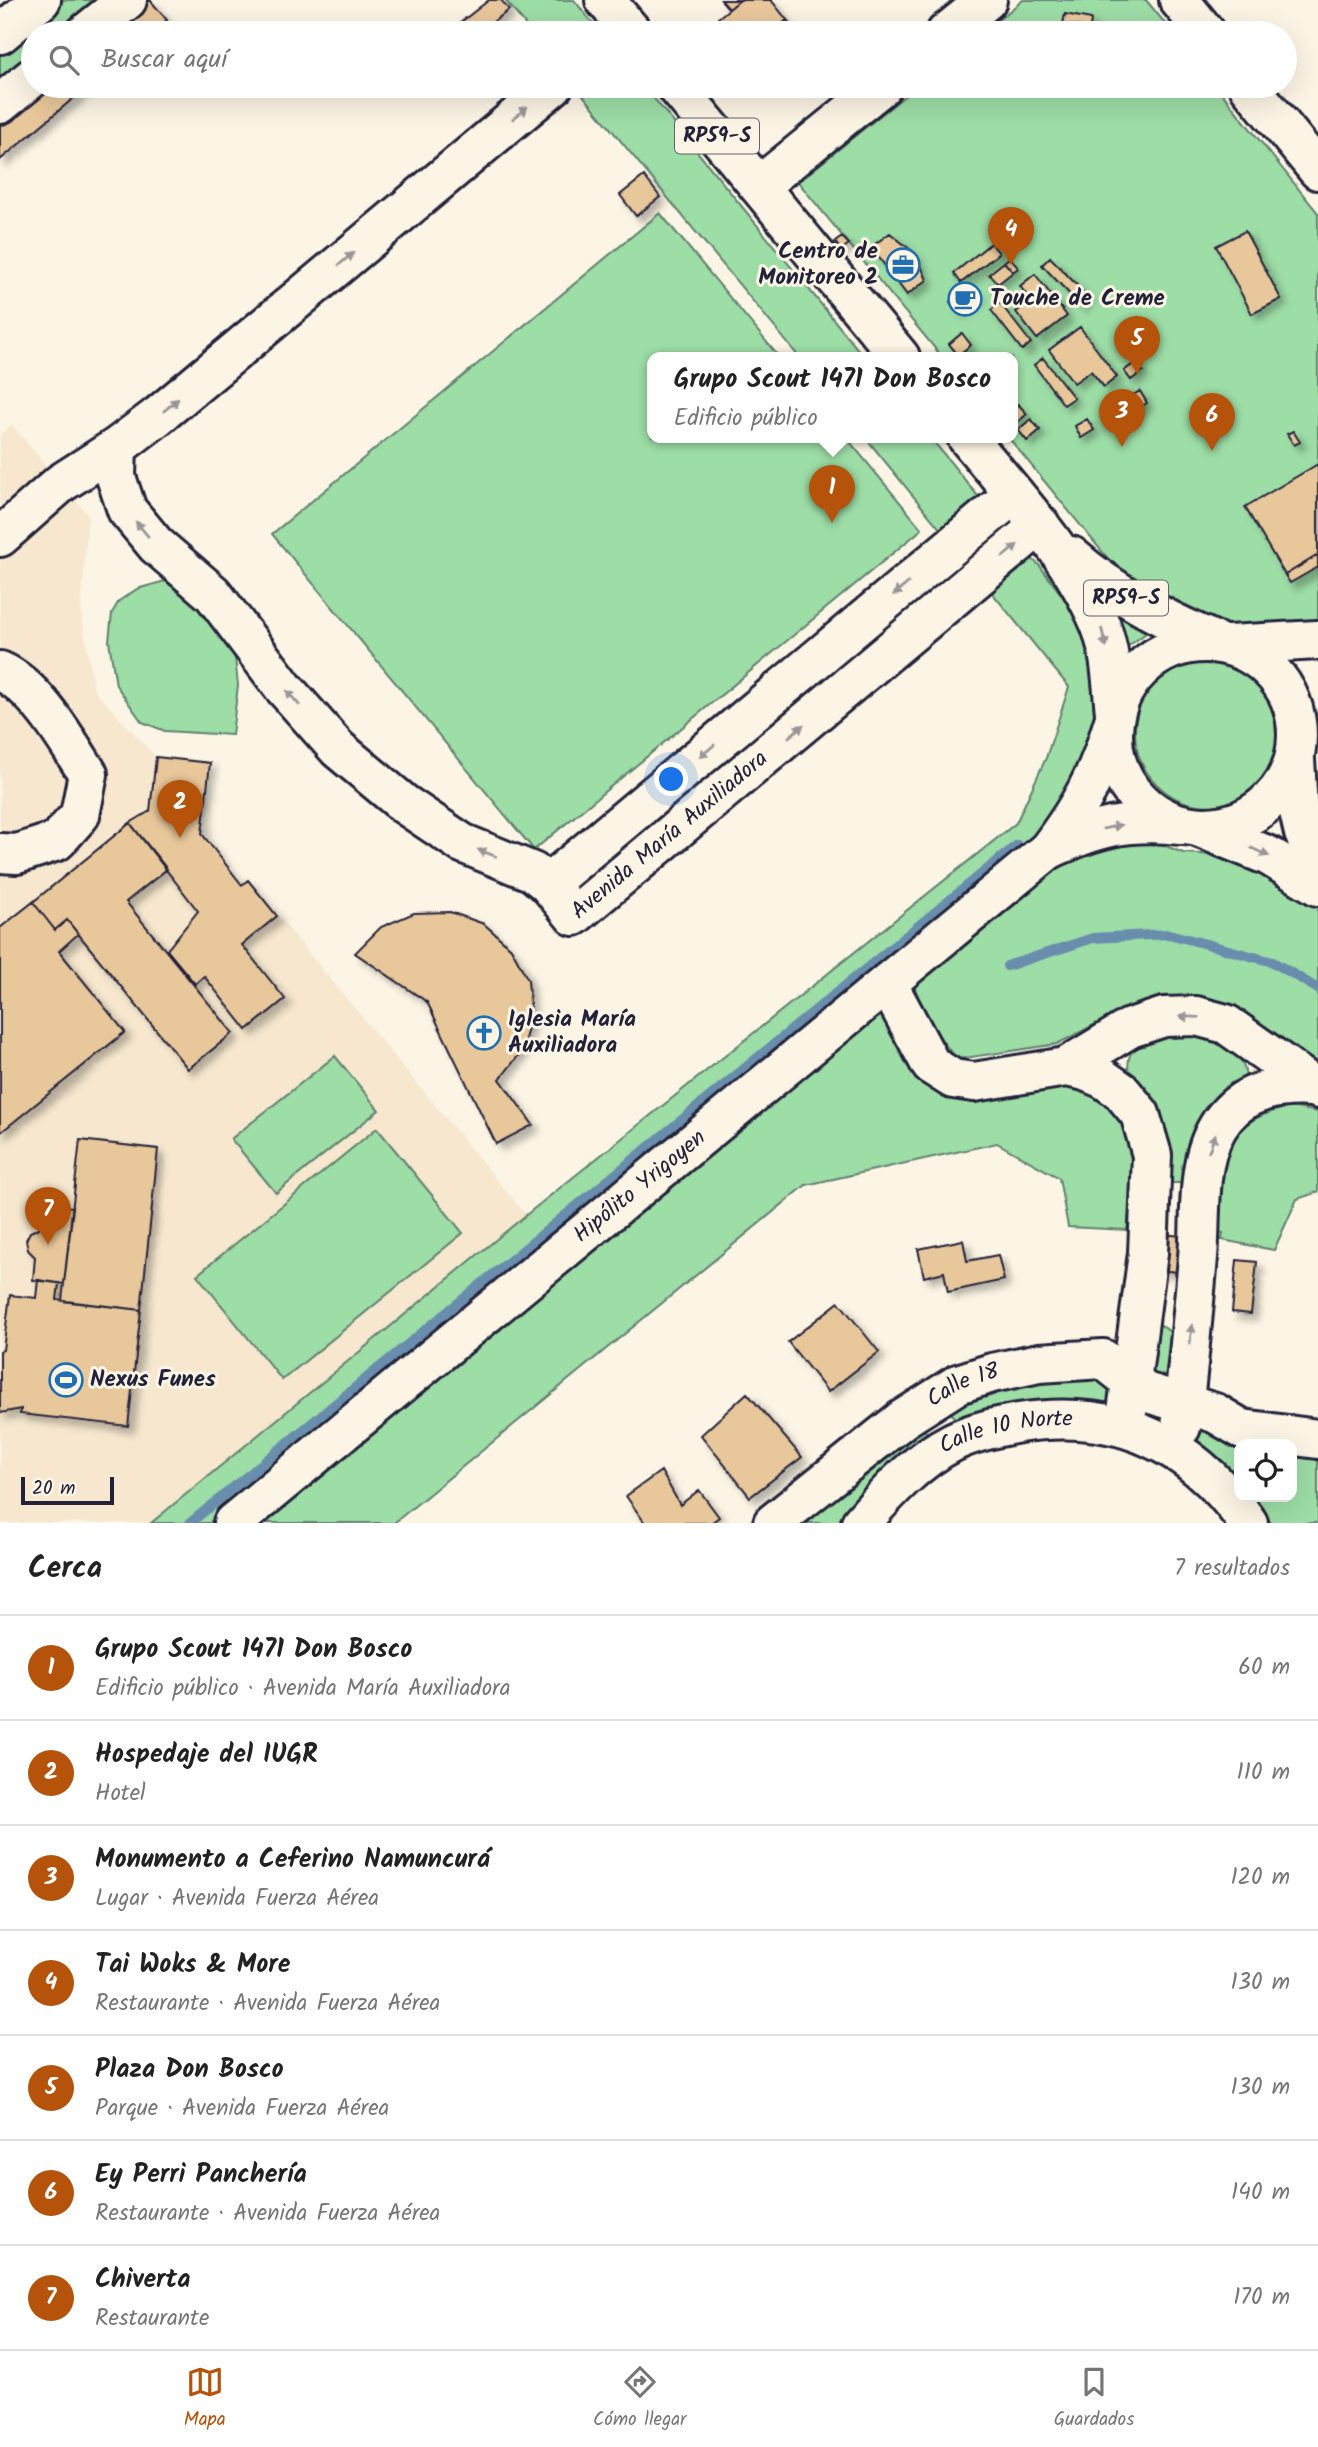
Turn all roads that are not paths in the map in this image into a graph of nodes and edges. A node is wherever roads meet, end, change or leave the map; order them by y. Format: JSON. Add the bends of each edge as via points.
{"nodes":[{"id":1,"x":41,"y":0,"type":"edge"},
{"id":2,"x":127,"y":0,"type":"edge"},
{"id":3,"x":987,"y":0,"type":"edge"},
{"id":4,"x":1179,"y":0,"type":"edge"},
{"id":5,"x":101,"y":21,"type":"edge"},
{"id":6,"x":961,"y":21,"type":"edge"},
{"id":7,"x":1196,"y":21,"type":"edge"},
{"id":8,"x":0,"y":34,"type":"edge"},
{"id":9,"x":21,"y":87,"type":"edge"},
{"id":10,"x":539,"y":98,"type":"edge"},
{"id":11,"x":686,"y":98,"type":"edge"},
{"id":12,"x":867,"y":98,"type":"edge"},
{"id":13,"x":1259,"y":98,"type":"edge"},
{"id":14,"x":0,"y":104,"type":"edge"},
{"id":15,"x":1318,"y":170,"type":"edge"},
{"id":16,"x":759,"y":186,"type":"junction"},
{"id":17,"x":896,"y":352,"type":"edge"},
{"id":18,"x":972,"y":443,"type":"edge"},
{"id":19,"x":117,"y":447,"type":"junction"},
{"id":20,"x":1014,"y":494,"type":"junction"},
{"id":21,"x":1044,"y":530,"type":"junction"},
{"id":22,"x":0,"y":537,"type":"edge"},
{"id":23,"x":1318,"y":640,"type":"edge"},
{"id":24,"x":1222,"y":643,"type":"junction"},
{"id":25,"x":0,"y":671,"type":"edge"},
{"id":26,"x":1318,"y":711,"type":"edge"},
{"id":27,"x":1114,"y":719,"type":"junction"},
{"id":28,"x":1296,"y":754,"type":"junction"},
{"id":29,"x":1193,"y":827,"type":"junction"},
{"id":30,"x":1048,"y":850,"type":"junction"},
{"id":31,"x":0,"y":853,"type":"edge"},
{"id":32,"x":1318,"y":865,"type":"edge"},
{"id":33,"x":548,"y":884,"type":"junction"},
{"id":34,"x":1318,"y":886,"type":"edge"},
{"id":35,"x":887,"y":983,"type":"junction"},
{"id":36,"x":1130,"y":1028,"type":"junction"},
{"id":37,"x":1246,"y":1038,"type":"junction"},
{"id":38,"x":1066,"y":1067,"type":"junction"},
{"id":39,"x":1315,"y":1088,"type":"edge"},
{"id":40,"x":1121,"y":1091,"type":"junction"},
{"id":41,"x":1246,"y":1099,"type":"junction"},
{"id":42,"x":1150,"y":1186,"type":"junction"},
{"id":43,"x":1201,"y":1199,"type":"junction"},
{"id":44,"x":1131,"y":1379,"type":"junction"},
{"id":45,"x":1184,"y":1402,"type":"junction"},
{"id":46,"x":925,"y":1403,"type":"junction"},
{"id":47,"x":1125,"y":1427,"type":"junction"},
{"id":48,"x":1318,"y":1439,"type":"edge"},
{"id":49,"x":952,"y":1442,"type":"junction"},
{"id":50,"x":1178,"y":1450,"type":"junction"},
{"id":51,"x":233,"y":1523,"type":"edge"},
{"id":52,"x":773,"y":1523,"type":"edge"},
{"id":53,"x":862,"y":1523,"type":"edge"},
{"id":54,"x":1248,"y":1523,"type":"edge"}],
"edges":[{"from":1,"to":8,"type":"street"},
{"from":2,"to":5,"type":"street"},
{"from":3,"to":6,"type":"street"},
{"from":4,"to":7,"type":"street"},
{"from":9,"to":14,"type":"street"},
{"from":19,"to":10,"type":"street","one_way":true},
{"from":11,"to":16,"type":"street","number":"RP59-S"},
{"from":12,"to":16,"type":"street"},
{"from":13,"to":15,"type":"street"},
{"from":16,"to":17,"type":"street","number":"RP59-S"},
{"from":18,"to":20,"type":"street","number":"RP59-S"},
{"from":19,"to":22,"type":"street","via":[[61,483]]},
{"from":33,"to":19,"type":"street","one_way":true,"via":[[513,863],[462,844],[404,804],[338,749],[284,688],[213,594],[156,545],[127,510],[116,477]]},
{"from":20,"to":21,"type":"street","number":"RP59-S"},
{"from":20,"to":33,"type":"street","name":"Avenida María Auxiliadora","one_way":true},
{"from":21,"to":24,"type":"street","number":"RP59-S","via":[[1096,578],[1126,598]]},
{"from":21,"to":27,"type":"street","number":"RP59-S","one_way":true,"via":[[1100,625],[1110,659]]},
{"from":33,"to":21,"type":"street","name":"Avenida María Auxiliadora","one_way":true,"via":[[574,916]]},
{"from":23,"to":24,"type":"street","number":"RP59-S"},
{"from":24,"to":27,"type":"street","via":[[1182,644],[1152,659],[1128,682]]},
{"from":24,"to":28,"type":"street","via":[[1259,659],[1283,684],[1296,715]]},
{"from":25,"to":31,"type":"street","via":[[11,676],[55,721],[88,774],[80,815],[57,841],[17,854]]},
{"from":26,"to":28,"type":"street"},
{"from":27,"to":29,"type":"street","number":"RP59-S","via":[[1115,759],[1131,790],[1156,813]]},
{"from":27,"to":30,"type":"street","name":"Hipólito Yrigoyen","via":[[1088,791]]},
{"from":28,"to":29,"type":"street","via":[[1281,789],[1259,811],[1230,824]]},
{"from":28,"to":32,"type":"street","via":[[1298,807]]},
{"from":30,"to":29,"type":"street","name":"Hipólito Yrigoyen","one_way":true,"via":[[1115,825],[1152,822]]},
{"from":29,"to":34,"type":"street","one_way":true,"via":[[1269,856]]},
{"from":30,"to":35,"type":"street","name":"Hipólito Yrigoyen"},
{"from":35,"to":38,"type":"street","via":[[931,1065],[953,1079],[974,1082]]},
{"from":35,"to":51,"type":"street","name":"Hipólito Yrigoyen"},
{"from":37,"to":36,"type":"street","one_way":true,"via":[[1226,1024],[1196,1016],[1164,1017]]},
{"from":36,"to":38,"type":"street"},
{"from":36,"to":40,"type":"street","via":[[1116,1047],[1113,1070]]},
{"from":37,"to":39,"type":"street"},
{"from":37,"to":41,"type":"street","via":[[1257,1061]]},
{"from":38,"to":40,"type":"street","via":[[1104,1079]]},
{"from":39,"to":41,"type":"street","via":[[1267,1089]]},
{"from":40,"to":42,"type":"street","via":[[1140,1114],[1152,1155]]},
{"from":43,"to":41,"type":"street","one_way":true,"via":[[1209,1144],[1225,1117]]},
{"from":42,"to":43,"type":"street","via":[[1172,1209],[1188,1208]]},
{"from":42,"to":44,"type":"street","via":[[1148,1253]]},
{"from":45,"to":43,"type":"street","one_way":true},
{"from":44,"to":45,"type":"street","name":"Calle 18","via":[[1145,1392]]},
{"from":44,"to":46,"type":"street","name":"Calle 18","via":[[1103,1359],[1039,1363],[958,1384]]},
{"from":44,"to":47,"type":"street"},
{"from":45,"to":48,"type":"street","name":"Calle 18","via":[[1215,1413],[1242,1430]]},
{"from":45,"to":50,"type":"street"},
{"from":46,"to":49,"type":"street"},
{"from":46,"to":52,"type":"street","name":"Calle 18"},
{"from":47,"to":49,"type":"street","name":"Calle 10 Norte","via":[[1082,1419],[1041,1420]]},
{"from":47,"to":50,"type":"street","name":"Calle 10 Norte"},
{"from":49,"to":53,"type":"street","name":"Calle 10 Norte","via":[[885,1495]]},
{"from":50,"to":54,"type":"street","name":"Calle 10 Norte","via":[[1233,1501]]}]}
